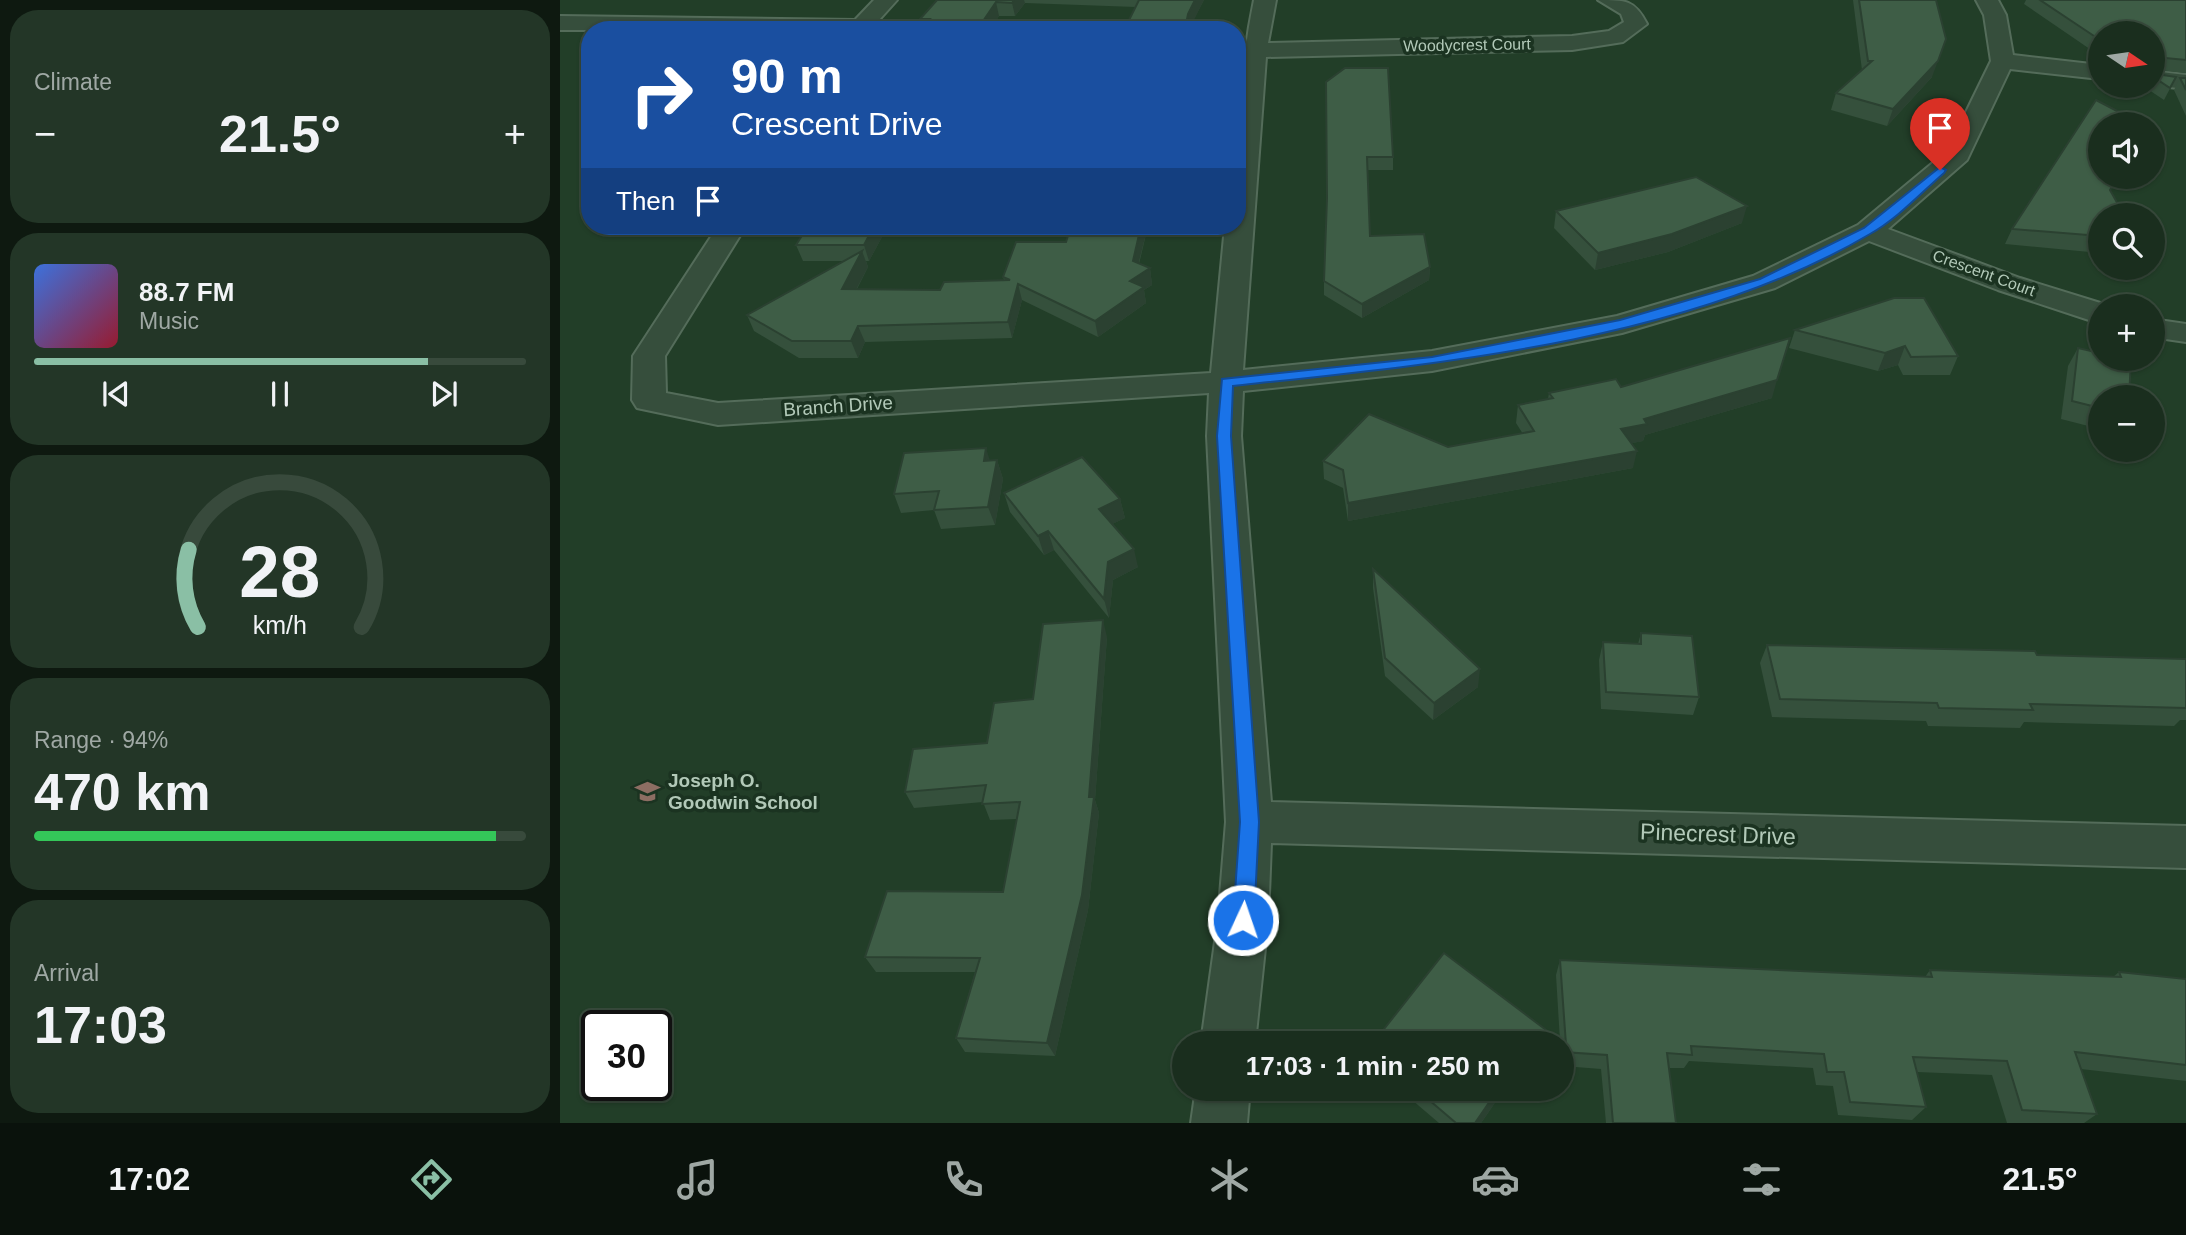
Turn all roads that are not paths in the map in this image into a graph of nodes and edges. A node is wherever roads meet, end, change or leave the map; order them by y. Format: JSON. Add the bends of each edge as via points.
{"nodes":[{"id":1,"x":886,"y":0,"type":"edge"},
{"id":2,"x":1265,"y":0,"type":"edge"},
{"id":3,"x":1609,"y":0,"type":"edge"},
{"id":4,"x":1987,"y":0,"type":"edge"},
{"id":5,"x":866,"y":21,"type":"edge"},
{"id":6,"x":560,"y":23,"type":"edge"},
{"id":7,"x":581,"y":23,"type":"edge"},
{"id":8,"x":1255,"y":50,"type":"junction"},
{"id":9,"x":2002,"y":61,"type":"junction"},
{"id":10,"x":2088,"y":71,"type":"edge"},
{"id":11,"x":2165,"y":80,"type":"edge"},
{"id":12,"x":2186,"y":82,"type":"edge"},
{"id":13,"x":1246,"y":157,"type":"edge"},
{"id":14,"x":1868,"y":231,"type":"junction"},
{"id":15,"x":726,"y":235,"type":"edge"},
{"id":16,"x":1239,"y":235,"type":"edge"},
{"id":17,"x":2088,"y":309,"type":"edge"},
{"id":18,"x":2165,"y":330,"type":"edge"},
{"id":19,"x":2186,"y":333,"type":"edge"},
{"id":20,"x":1227,"y":382,"type":"junction"},
{"id":21,"x":1249,"y":822,"type":"junction"},
{"id":22,"x":2186,"y":847,"type":"edge"},
{"id":23,"x":1229,"y":1031,"type":"edge"},
{"id":24,"x":1222,"y":1101,"type":"edge"},
{"id":25,"x":1219,"y":1123,"type":"edge"}],
"edges":[{"from":1,"to":5,"type":"street"},
{"from":2,"to":8,"type":"street"},
{"from":3,"to":8,"type":"street","name":"Woodycrest Court","via":[[1630,10],[1636,24],[1615,37],[1572,43]]},
{"from":4,"to":9,"type":"street","via":[[1995,15]]},
{"from":6,"to":7,"type":"street"},
{"from":8,"to":13,"type":"street"},
{"from":9,"to":10,"type":"street"},
{"from":9,"to":14,"type":"street","via":[[1958,155]]},
{"from":11,"to":12,"type":"street"},
{"from":14,"to":17,"type":"street","name":"Crescent Court"},
{"from":14,"to":20,"type":"street","via":[[1764,282],[1622,324],[1432,361]]},
{"from":15,"to":20,"type":"street","name":"Branch Drive","via":[[649,356],[649,400],[718,414]]},
{"from":16,"to":20,"type":"street"},
{"from":18,"to":19,"type":"street"},
{"from":20,"to":21,"type":"street","via":[[1224,436]]},
{"from":21,"to":22,"type":"street","name":"Pinecrest Drive"},
{"from":21,"to":23,"type":"street"},
{"from":24,"to":25,"type":"street"}]}
